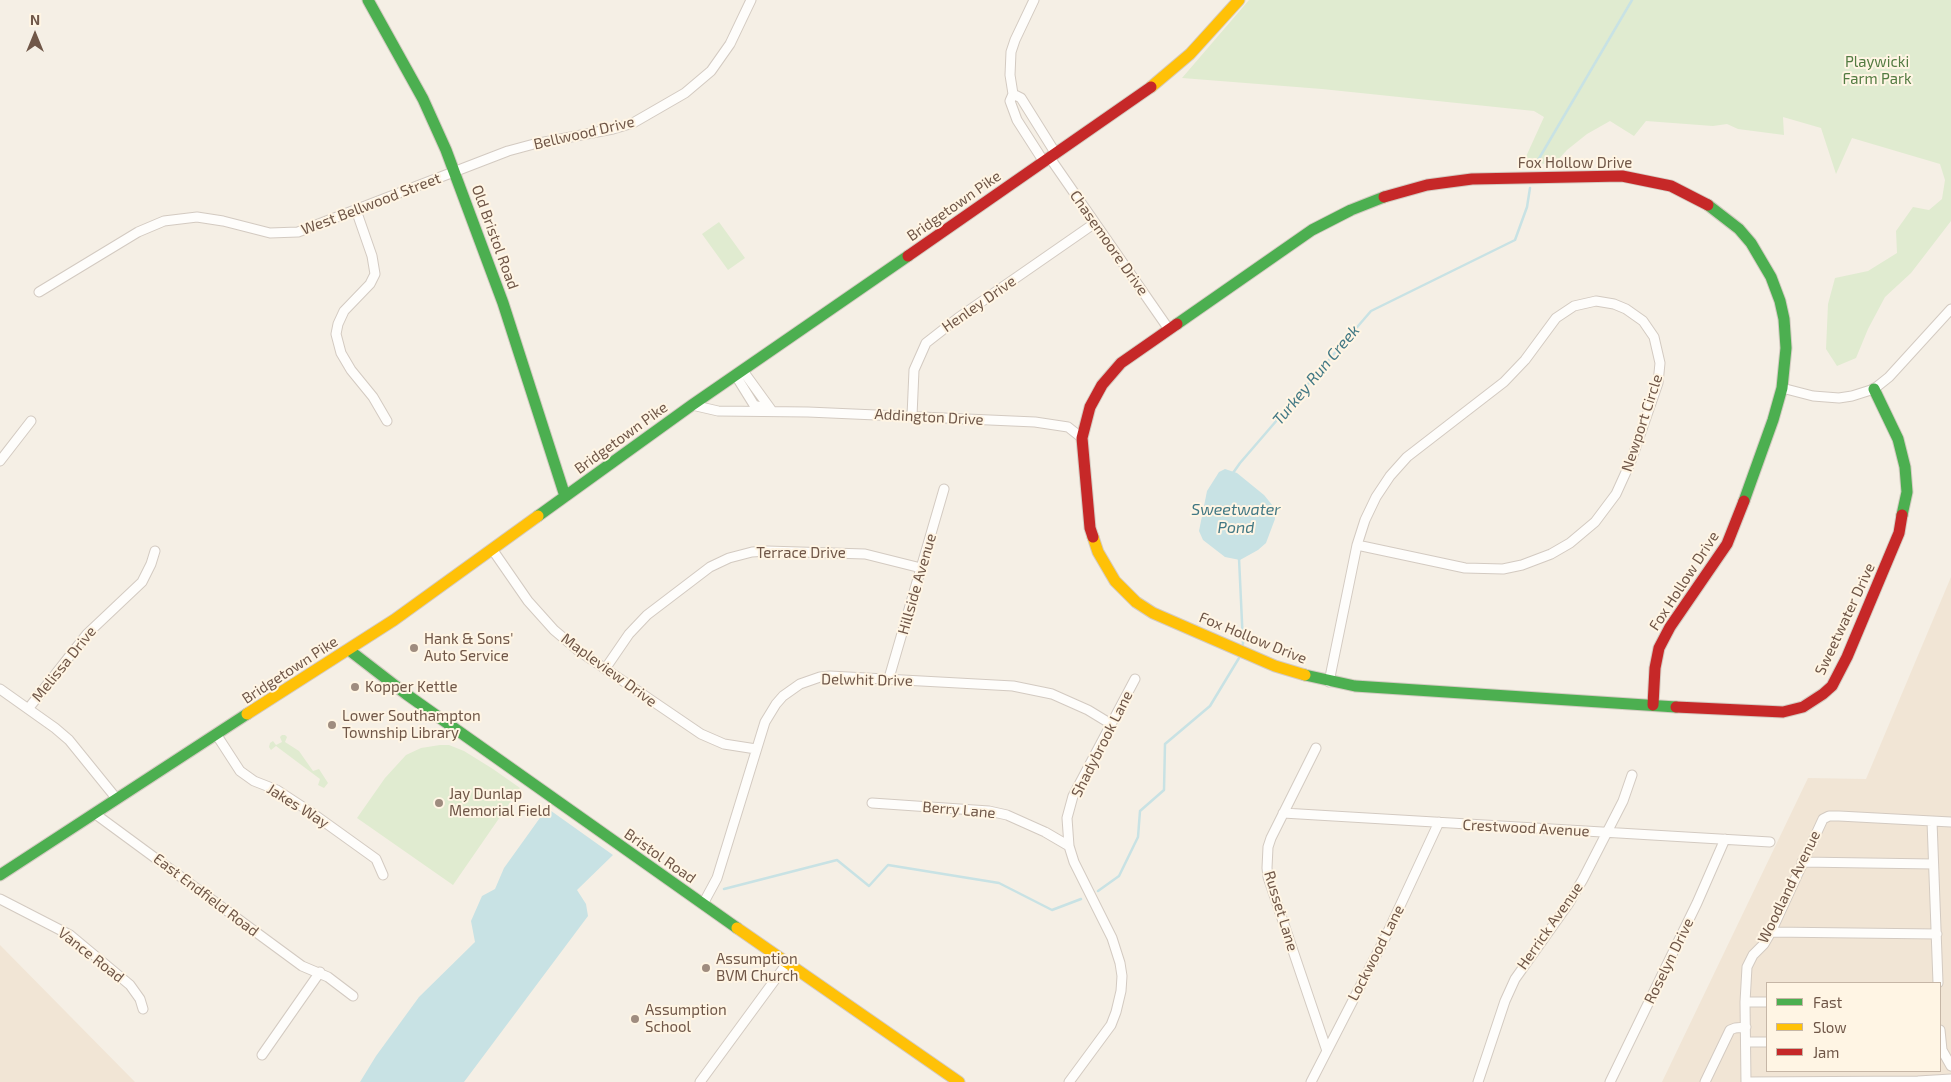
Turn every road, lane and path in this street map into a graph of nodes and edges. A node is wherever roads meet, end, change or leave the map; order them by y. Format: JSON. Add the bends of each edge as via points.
{"nodes":[{"id":1,"x":368,"y":0,"type":"edge"},
{"id":2,"x":751,"y":0,"type":"edge"},
{"id":3,"x":1034,"y":0,"type":"edge"},
{"id":4,"x":1239,"y":0,"type":"edge"},
{"id":5,"x":1013,"y":94,"type":"junction"},
{"id":6,"x":1050,"y":158,"type":"junction"},
{"id":7,"x":455,"y":171,"type":"junction"},
{"id":8,"x":356,"y":210,"type":"junction"},
{"id":9,"x":1095,"y":223,"type":"junction"},
{"id":10,"x":39,"y":292,"type":"dead end"},
{"id":11,"x":1951,"y":309,"type":"edge"},
{"id":12,"x":1168,"y":328,"type":"junction"},
{"id":13,"x":740,"y":373,"type":"junction"},
{"id":14,"x":1782,"y":388,"type":"junction"},
{"id":15,"x":1874,"y":389,"type":"junction"},
{"id":16,"x":692,"y":405,"type":"junction"},
{"id":17,"x":772,"y":411,"type":"junction"},
{"id":18,"x":912,"y":416,"type":"junction"},
{"id":19,"x":31,"y":421,"type":"dead end"},
{"id":20,"x":387,"y":421,"type":"dead end"},
{"id":21,"x":1082,"y":438,"type":"junction"},
{"id":22,"x":0,"y":461,"type":"edge"},
{"id":23,"x":944,"y":489,"type":"dead end"},
{"id":24,"x":565,"y":496,"type":"junction"},
{"id":25,"x":1357,"y":545,"type":"junction"},
{"id":26,"x":492,"y":549,"type":"junction"},
{"id":27,"x":155,"y":551,"type":"dead end"},
{"id":28,"x":921,"y":568,"type":"junction"},
{"id":29,"x":348,"y":650,"type":"junction"},
{"id":30,"x":605,"y":669,"type":"junction"},
{"id":31,"x":889,"y":678,"type":"junction"},
{"id":32,"x":1135,"y":679,"type":"dead end"},
{"id":33,"x":1329,"y":682,"type":"junction"},
{"id":34,"x":0,"y":689,"type":"edge"},
{"id":35,"x":1653,"y":705,"type":"junction"},
{"id":36,"x":28,"y":709,"type":"junction"},
{"id":37,"x":1111,"y":724,"type":"junction"},
{"id":38,"x":216,"y":734,"type":"junction"},
{"id":39,"x":1316,"y":748,"type":"dead end"},
{"id":40,"x":756,"y":749,"type":"junction"},
{"id":41,"x":1632,"y":775,"type":"dead end"},
{"id":42,"x":116,"y":798,"type":"junction"},
{"id":43,"x":872,"y":803,"type":"dead end"},
{"id":44,"x":94,"y":812,"type":"junction"},
{"id":45,"x":1283,"y":813,"type":"junction"},
{"id":46,"x":1932,"y":821,"type":"junction"},
{"id":47,"x":1439,"y":822,"type":"junction"},
{"id":48,"x":1951,"y":822,"type":"edge"},
{"id":49,"x":1607,"y":832,"type":"junction"},
{"id":50,"x":1725,"y":839,"type":"junction"},
{"id":51,"x":1770,"y":842,"type":"dead end"},
{"id":52,"x":1069,"y":846,"type":"junction"},
{"id":53,"x":1802,"y":862,"type":"junction"},
{"id":54,"x":1933,"y":864,"type":"junction"},
{"id":55,"x":383,"y":874,"type":"dead end"},
{"id":56,"x":0,"y":875,"type":"edge"},
{"id":57,"x":0,"y":899,"type":"edge"},
{"id":58,"x":703,"y":904,"type":"junction"},
{"id":59,"x":1771,"y":932,"type":"junction"},
{"id":60,"x":1936,"y":934,"type":"junction"},
{"id":61,"x":788,"y":962,"type":"junction"},
{"id":62,"x":320,"y":972,"type":"junction"},
{"id":63,"x":1938,"y":982,"type":"edge"},
{"id":64,"x":353,"y":996,"type":"dead end"},
{"id":65,"x":1745,"y":1002,"type":"junction"},
{"id":66,"x":1766,"y":1002,"type":"edge"},
{"id":67,"x":143,"y":1009,"type":"dead end"},
{"id":68,"x":1746,"y":1027,"type":"junction"},
{"id":69,"x":1746,"y":1042,"type":"junction"},
{"id":70,"x":1766,"y":1042,"type":"edge"},
{"id":71,"x":1941,"y":1046,"type":"edge"},
{"id":72,"x":1327,"y":1051,"type":"junction"},
{"id":73,"x":262,"y":1055,"type":"dead end"},
{"id":74,"x":1951,"y":1066,"type":"edge"},
{"id":75,"x":1951,"y":1079,"type":"edge"},
{"id":76,"x":700,"y":1082,"type":"edge"},
{"id":77,"x":959,"y":1082,"type":"edge"},
{"id":78,"x":1069,"y":1082,"type":"edge"},
{"id":79,"x":1311,"y":1082,"type":"edge"},
{"id":80,"x":1478,"y":1082,"type":"edge"},
{"id":81,"x":1610,"y":1082,"type":"edge"},
{"id":82,"x":1705,"y":1082,"type":"edge"},
{"id":83,"x":1746,"y":1082,"type":"edge"}],
"edges":[{"from":1,"to":7,"type":"main road","name":"Old Bristol Road","via":[[423,99]]},
{"from":2,"to":7,"type":"street","name":"Bellwood Drive","via":[[730,44],[711,70],[685,93],[643,118],[614,129],[522,147]]},
{"from":3,"to":5,"type":"street","via":[[1012,52],[1010,75]]},
{"from":4,"to":6,"type":"main road","name":"Bridgetown Pike","via":[[1190,54],[1162,79]]},
{"from":5,"to":6,"type":"street","via":[[1021,98]]},
{"from":5,"to":6,"type":"street","via":[[1010,101],[1014,115]]},
{"from":6,"to":9,"type":"street","name":"Chasemoore Drive"},
{"from":6,"to":13,"type":"main road","name":"Bridgetown Pike"},
{"from":7,"to":8,"type":"street","name":"West Bellwood Street"},
{"from":7,"to":24,"type":"main road","name":"Old Bristol Road","via":[[503,303]]},
{"from":8,"to":10,"type":"street","name":"West Bellwood Street","via":[[289,234],[270,233],[213,219],[164,221],[133,234]]},
{"from":8,"to":20,"type":"street","via":[[375,274],[370,284],[344,311],[336,334],[341,353]]},
{"from":9,"to":12,"type":"street","name":"Chasemoore Drive"},
{"from":9,"to":18,"type":"street","name":"Henley Drive","via":[[926,343],[914,370]]},
{"from":11,"to":15,"type":"street"},
{"from":12,"to":14,"type":"main road","name":"Fox Hollow Drive","via":[[1312,230],[1392,194],[1472,179],[1622,176],[1671,186],[1704,202],[1731,222],[1751,244],[1771,277],[1780,300],[1786,348]]},
{"from":12,"to":21,"type":"main road","name":"Fox Hollow Drive","via":[[1111,373],[1090,407]]},
{"from":13,"to":16,"type":"main road","name":"Bridgetown Pike"},
{"from":13,"to":17,"type":"street","name":"Addington Drive","via":[[754,405]]},
{"from":14,"to":15,"type":"street","via":[[1813,396],[1839,398]]},
{"from":14,"to":35,"type":"main road","name":"Fox Hollow Drive","via":[[1733,532],[1659,648]]},
{"from":15,"to":35,"type":"main road","name":"Sweetwater Drive","via":[[1902,451],[1907,479],[1906,505],[1893,550],[1832,686],[1803,707],[1783,712]]},
{"from":16,"to":17,"type":"street","name":"Addington Drive","via":[[718,410]]},
{"from":16,"to":24,"type":"main road","name":"Bridgetown Pike"},
{"from":17,"to":18,"type":"street","name":"Addington Drive"},
{"from":18,"to":21,"type":"street","name":"Addington Drive","via":[[1035,422],[1068,428]]},
{"from":19,"to":22,"type":"street"},
{"from":21,"to":33,"type":"main road","name":"Fox Hollow Drive","via":[[1089,520],[1095,544],[1105,567],[1126,594],[1171,621],[1275,666]]},
{"from":23,"to":28,"type":"street","name":"Hillside Avenue"},
{"from":24,"to":26,"type":"main road","name":"Bridgetown Pike"},
{"from":25,"to":25,"type":"street","name":"Newport Circle","via":[[1465,568],[1494,570],[1536,561],[1570,543],[1606,509],[1632,461],[1659,374],[1658,347],[1649,329],[1636,315],[1607,302],[1588,302],[1561,314],[1509,377],[1415,449],[1398,466],[1370,508]]},
{"from":25,"to":33,"type":"street","name":"Newport Circle"},
{"from":26,"to":29,"type":"main road","name":"Bridgetown Pike"},
{"from":26,"to":30,"type":"street","name":"Mapleview Drive","via":[[528,601],[554,630]]},
{"from":27,"to":36,"type":"street","name":"Melissa Drive","via":[[142,582],[87,634]]},
{"from":28,"to":30,"type":"street","name":"Terrace Drive","via":[[865,554],[767,551],[729,558],[710,567],[647,615],[629,634]]},
{"from":28,"to":31,"type":"street","name":"Hillside Avenue"},
{"from":29,"to":38,"type":"main road","name":"Bridgetown Pike"},
{"from":29,"to":58,"type":"main road","name":"Bristol Road"},
{"from":30,"to":40,"type":"street","name":"Mapleview Drive","via":[[708,738]]},
{"from":31,"to":37,"type":"street","name":"Delwhit Drive","via":[[1039,690],[1076,704]]},
{"from":31,"to":40,"type":"street","name":"Delwhit Drive","via":[[830,676],[800,684],[783,696],[770,713]]},
{"from":32,"to":37,"type":"street","name":"Shadybrook Lane"},
{"from":33,"to":35,"type":"main road","name":"Fox Hollow Drive","via":[[1368,688]]},
{"from":34,"to":36,"type":"street"},
{"from":36,"to":42,"type":"street","via":[[69,740]]},
{"from":37,"to":52,"type":"street","name":"Shadybrook Lane","via":[[1073,796],[1068,818]]},
{"from":38,"to":42,"type":"main road","name":"Bridgetown Pike"},
{"from":38,"to":55,"type":"street","name":"Jakes Way","via":[[240,772],[312,812],[376,859]]},
{"from":39,"to":45,"type":"street","name":"Russet Lane"},
{"from":40,"to":58,"type":"street","name":"Delwhit Drive","via":[[717,878]]},
{"from":41,"to":49,"type":"street","name":"Herrick Avenue"},
{"from":42,"to":44,"type":"main road","name":"Bridgetown Pike"},
{"from":43,"to":52,"type":"street","name":"Berry Lane","via":[[989,811],[1007,815]]},
{"from":44,"to":56,"type":"main road","name":"Bridgetown Pike"},
{"from":44,"to":62,"type":"street","name":"East Endfield Road","via":[[302,966]]},
{"from":45,"to":47,"type":"street","name":"Crestwood Avenue"},
{"from":45,"to":72,"type":"street","name":"Russet Lane","via":[[1268,847],[1268,878]]},
{"from":46,"to":48,"type":"street","name":"Woodland Avenue"},
{"from":46,"to":53,"type":"street","name":"Woodland Avenue","via":[[1825,817]]},
{"from":46,"to":54,"type":"street"},
{"from":47,"to":49,"type":"street","name":"Crestwood Avenue"},
{"from":47,"to":72,"type":"street","name":"Lockwood Lane"},
{"from":49,"to":50,"type":"street","name":"Crestwood Avenue"},
{"from":49,"to":80,"type":"street","name":"Herrick Avenue","via":[[1569,903],[1514,979]]},
{"from":50,"to":51,"type":"street","name":"Crestwood Avenue"},
{"from":50,"to":81,"type":"street","name":"Roselyn Drive"},
{"from":52,"to":78,"type":"street","name":"Shadybrook Lane","via":[[1112,938],[1122,976],[1111,1025]]},
{"from":53,"to":54,"type":"street"},
{"from":53,"to":59,"type":"street","name":"Woodland Avenue"},
{"from":54,"to":60,"type":"street"},
{"from":57,"to":67,"type":"street","name":"Vance Road","via":[[70,935],[130,984]]},
{"from":58,"to":61,"type":"main road","name":"Bristol Road"},
{"from":59,"to":60,"type":"street"},
{"from":59,"to":65,"type":"street","name":"Woodland Avenue","via":[[1748,967]]},
{"from":60,"to":63,"type":"street"},
{"from":61,"to":76,"type":"street"},
{"from":61,"to":77,"type":"main road","name":"Bristol Road"},
{"from":62,"to":64,"type":"street","name":"East Endfield Road"},
{"from":62,"to":73,"type":"street"},
{"from":65,"to":66,"type":"street"},
{"from":65,"to":68,"type":"street","name":"Woodland Avenue"},
{"from":68,"to":69,"type":"street","name":"Woodland Avenue"},
{"from":68,"to":82,"type":"street","via":[[1730,1030]]},
{"from":69,"to":70,"type":"street"},
{"from":69,"to":83,"type":"street","name":"Woodland Avenue"},
{"from":71,"to":74,"type":"street"},
{"from":72,"to":79,"type":"street","name":"Lockwood Lane"},
{"from":75,"to":83,"type":"street"}]}
